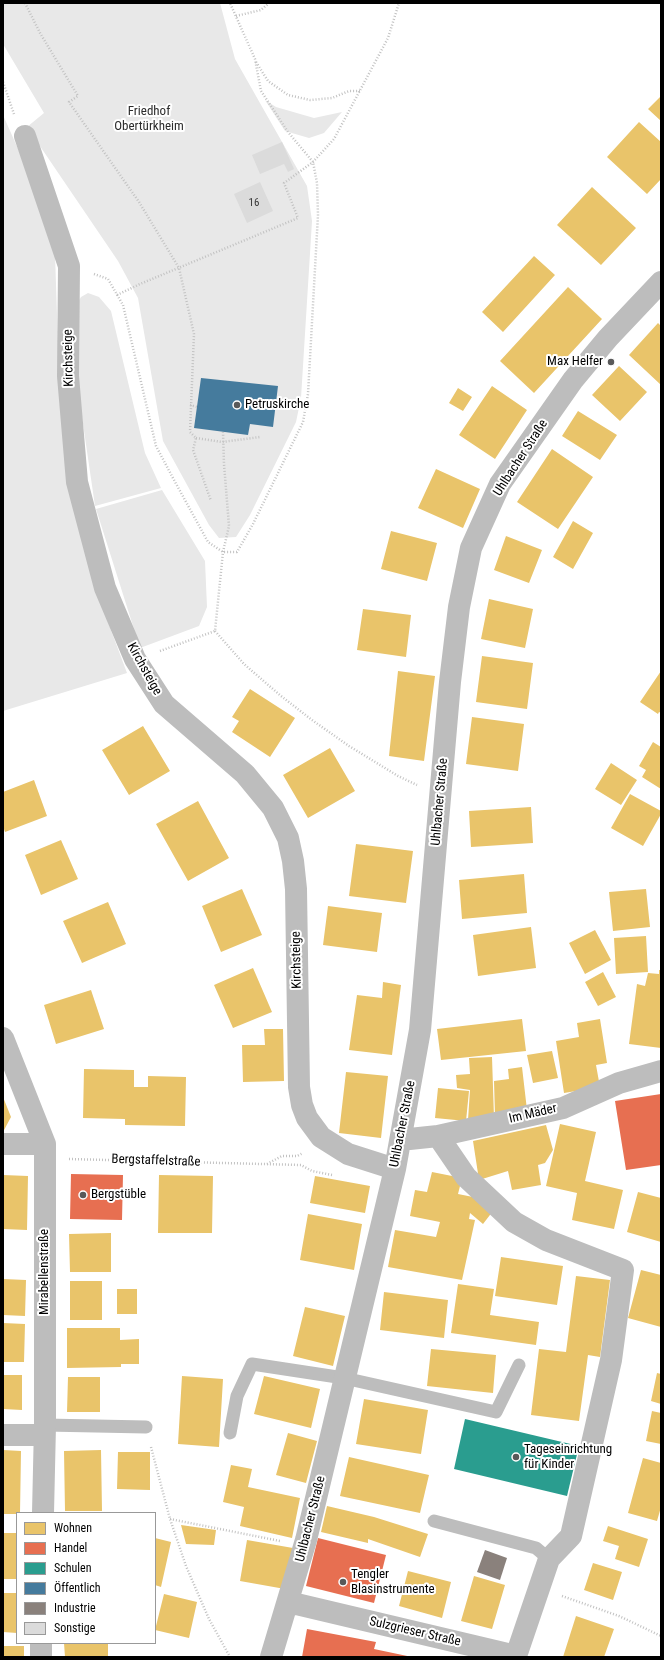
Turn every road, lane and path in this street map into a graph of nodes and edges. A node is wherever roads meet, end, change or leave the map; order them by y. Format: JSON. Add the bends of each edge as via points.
{"nodes":[{"id":1,"x":25,"y":3,"type":"edge"},
{"id":2,"x":230,"y":3,"type":"edge"},
{"id":3,"x":269,"y":3,"type":"edge"},
{"id":4,"x":399,"y":3,"type":"edge"},
{"id":5,"x":236,"y":16,"type":"junction"},
{"id":6,"x":255,"y":60,"type":"junction"},
{"id":7,"x":3,"y":82,"type":"edge"},
{"id":8,"x":360,"y":91,"type":"junction"},
{"id":9,"x":25,"y":136,"type":"joint"},
{"id":10,"x":313,"y":162,"type":"junction"},
{"id":11,"x":69,"y":266,"type":"junction"},
{"id":12,"x":179,"y":268,"type":"junction"},
{"id":13,"x":661,"y":282,"type":"edge"},
{"id":14,"x":117,"y":295,"type":"junction"},
{"id":15,"x":190,"y":405,"type":"junction"},
{"id":16,"x":197,"y":406,"type":"dead end"},
{"id":17,"x":223,"y":432,"type":"dead end"},
{"id":18,"x":260,"y":437,"type":"dead end"},
{"id":19,"x":196,"y":438,"type":"junction"},
{"id":20,"x":222,"y":442,"type":"junction"},
{"id":21,"x":212,"y":501,"type":"dead end"},
{"id":22,"x":223,"y":552,"type":"junction"},
{"id":23,"x":215,"y":631,"type":"junction"},
{"id":24,"x":135,"y":659,"type":"junction"},
{"id":25,"x":440,"y":797,"type":"junction"},
{"id":26,"x":3,"y":1038,"type":"edge"},
{"id":27,"x":661,"y":1071,"type":"edge"},
{"id":28,"x":438,"y":1136,"type":"junction"},
{"id":29,"x":400,"y":1140,"type":"junction"},
{"id":30,"x":3,"y":1144,"type":"edge"},
{"id":31,"x":45,"y":1151,"type":"junction"},
{"id":32,"x":297,"y":1156,"type":"dead end"},
{"id":33,"x":266,"y":1164,"type":"junction"},
{"id":34,"x":394,"y":1169,"type":"junction"},
{"id":35,"x":333,"y":1175,"type":"dead end"},
{"id":36,"x":519,"y":1365,"type":"dead end"},
{"id":37,"x":344,"y":1378,"type":"junction"},
{"id":38,"x":146,"y":1427,"type":"joint"},
{"id":39,"x":44,"y":1430,"type":"junction"},
{"id":40,"x":230,"y":1433,"type":"dead end"},
{"id":41,"x":3,"y":1434,"type":"edge"},
{"id":42,"x":43,"y":1512,"type":"edge"},
{"id":43,"x":170,"y":1519,"type":"junction"},
{"id":44,"x":434,"y":1521,"type":"dead end"},
{"id":45,"x":304,"y":1545,"type":"junction"},
{"id":46,"x":549,"y":1560,"type":"junction"},
{"id":47,"x":288,"y":1602,"type":"junction"},
{"id":48,"x":580,"y":1602,"type":"dead end"},
{"id":49,"x":661,"y":1636,"type":"edge"},
{"id":50,"x":41,"y":1644,"type":"edge"},
{"id":51,"x":41,"y":1657,"type":"edge"},
{"id":52,"x":230,"y":1657,"type":"edge"},
{"id":53,"x":271,"y":1657,"type":"edge"}],
"edges":[{"from":1,"to":12,"type":"path","via":[[78,96],[69,102],[138,202]]},
{"from":2,"to":5,"type":"path"},
{"from":3,"to":5,"type":"path","via":[[261,10]]},
{"from":4,"to":8,"type":"path","via":[[388,38]]},
{"from":5,"to":6,"type":"path"},
{"from":6,"to":8,"type":"path","via":[[268,80],[288,95],[310,100],[332,98],[348,90]]},
{"from":6,"to":10,"type":"path","via":[[261,91],[288,132]]},
{"from":7,"to":9,"type":"path"},
{"from":8,"to":10,"type":"path","via":[[334,139]]},
{"from":9,"to":11,"type":"street","name":"Kirchsteige"},
{"from":10,"to":12,"type":"path","via":[[284,183],[298,218]]},
{"from":10,"to":22,"type":"path","via":[[317,183],[318,215],[308,394],[302,422],[237,552]]},
{"from":11,"to":14,"type":"path","via":[[108,279]]},
{"from":11,"to":24,"type":"street","name":"Kirchsteige","via":[[68,376],[77,482],[105,588]]},
{"from":12,"to":14,"type":"path"},
{"from":12,"to":15,"type":"path","via":[[194,334],[194,372]]},
{"from":13,"to":25,"type":"street","name":"Uhlbacher Straße","via":[[608,338],[573,380],[500,484],[471,548],[459,607]]},
{"from":14,"to":22,"type":"path","via":[[123,305],[156,446],[208,542]]},
{"from":15,"to":16,"type":"path"},
{"from":15,"to":19,"type":"path","via":[[190,432]]},
{"from":17,"to":20,"type":"path"},
{"from":18,"to":20,"type":"path"},
{"from":19,"to":20,"type":"path"},
{"from":19,"to":21,"type":"path","via":[[193,450]]},
{"from":20,"to":22,"type":"path","via":[[229,526]]},
{"from":22,"to":23,"type":"path"},
{"from":23,"to":24,"type":"path"},
{"from":23,"to":25,"type":"path","via":[[244,664],[312,720],[398,776]]},
{"from":24,"to":34,"type":"street","name":"Kirchsteige","via":[[164,704],[245,774],[273,808],[288,838],[296,889],[299,1087],[302,1104],[307,1118],[321,1137],[348,1154]]},
{"from":25,"to":29,"type":"street","name":"Uhlbacher Straße","via":[[420,1030]]},
{"from":26,"to":31,"type":"street","name":"Mirabellenstraße"},
{"from":27,"to":28,"type":"street","name":"Im Mäder","via":[[620,1083],[563,1108]]},
{"from":28,"to":29,"type":"street","name":"Im Mäder"},
{"from":28,"to":46,"type":"street","name":"Sulzgrieser Straße","via":[[466,1177],[514,1222],[546,1240],[623,1270],[611,1360],[571,1536]]},
{"from":29,"to":34,"type":"street","name":"Uhlbacher Straße"},
{"from":30,"to":31,"type":"street"},
{"from":31,"to":33,"type":"path","name":"Bergstaffelstraße"},
{"from":31,"to":39,"type":"street","name":"Mirabellenstraße"},
{"from":32,"to":33,"type":"path","name":"Bergstaffelstraße","via":[[282,1156]]},
{"from":33,"to":35,"type":"path","name":"Bergstaffelstraße","via":[[301,1165],[312,1172]]},
{"from":34,"to":37,"type":"street","name":"Uhlbacher Straße"},
{"from":36,"to":37,"type":"lane","via":[[496,1412]]},
{"from":37,"to":40,"type":"lane","via":[[252,1364],[237,1396]]},
{"from":37,"to":45,"type":"street","name":"Uhlbacher Straße"},
{"from":38,"to":39,"type":"lane"},
{"from":38,"to":43,"type":"path"},
{"from":39,"to":41,"type":"street"},
{"from":39,"to":42,"type":"street","name":"Mirabellenstraße"},
{"from":43,"to":45,"type":"path"},
{"from":43,"to":52,"type":"path","via":[[186,1566],[209,1619]]},
{"from":44,"to":46,"type":"lane","via":[[536,1548]]},
{"from":45,"to":47,"type":"street","name":"Uhlbacher Straße"},
{"from":46,"to":47,"type":"street","name":"Sulzgrieser Straße","via":[[516,1656]]},
{"from":47,"to":53,"type":"street","name":"Uhlbacher Straße"},
{"from":48,"to":49,"type":"path","via":[[619,1616]]},
{"from":50,"to":51,"type":"street"}]}
